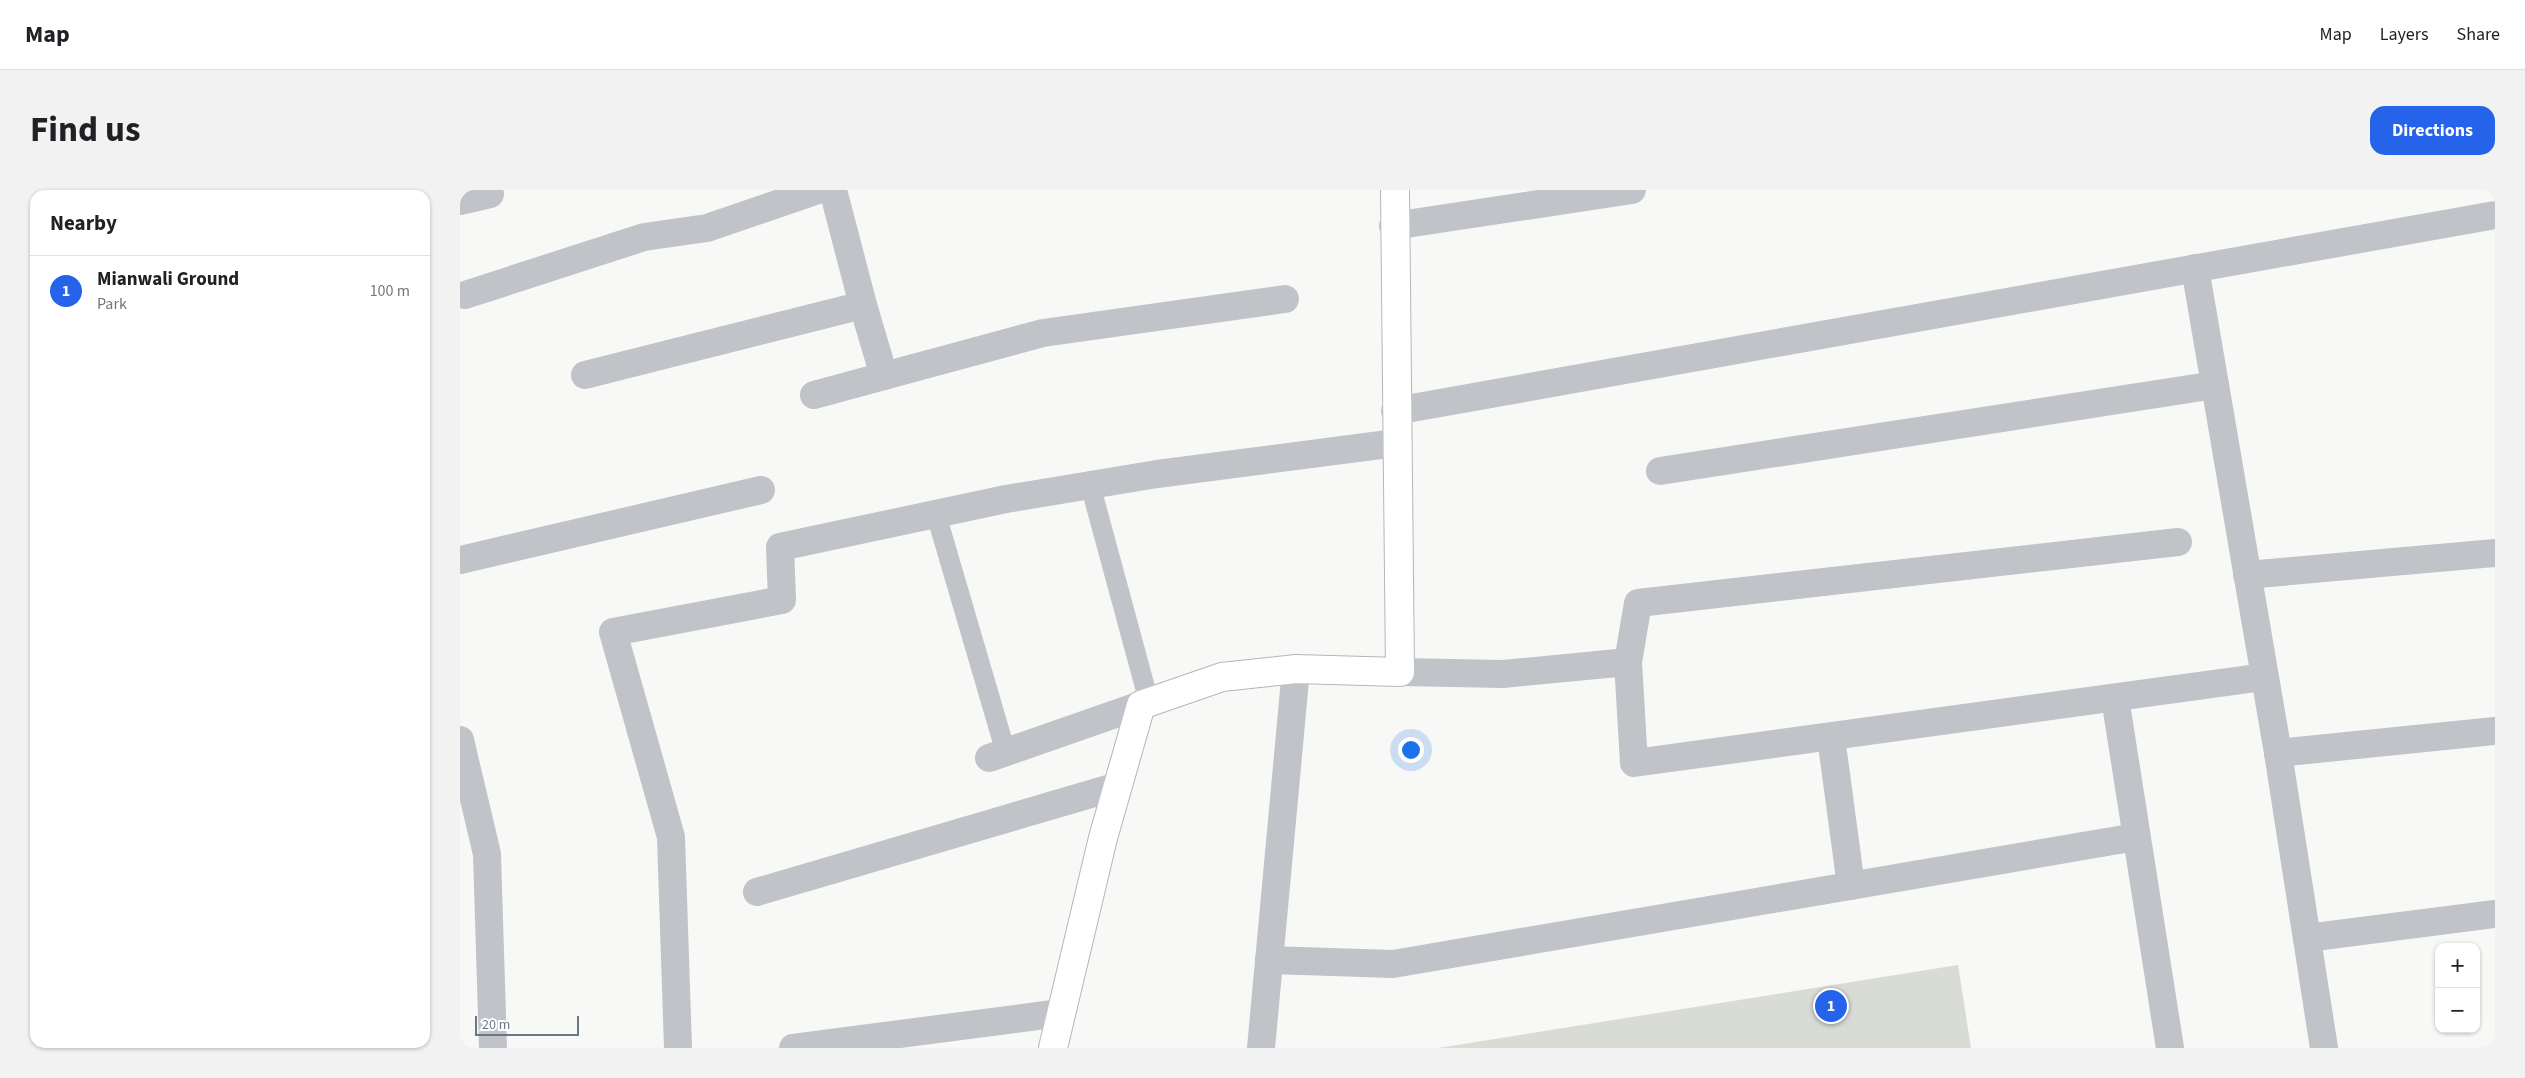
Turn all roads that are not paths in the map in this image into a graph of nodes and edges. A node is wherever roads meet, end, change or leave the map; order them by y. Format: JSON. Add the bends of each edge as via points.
{"nodes":[{"id":1,"x":489,"y":190,"type":"edge"},
{"id":2,"x":818,"y":190,"type":"edge"},
{"id":3,"x":833,"y":190,"type":"edge"},
{"id":4,"x":1395,"y":190,"type":"edge"},
{"id":5,"x":1632,"y":190,"type":"edge"},
{"id":6,"x":460,"y":201,"type":"edge"},
{"id":7,"x":2495,"y":215,"type":"edge"},
{"id":8,"x":1393,"y":226,"type":"junction"},
{"id":9,"x":2196,"y":268,"type":"junction"},
{"id":10,"x":465,"y":295,"type":"dead end"},
{"id":11,"x":1284,"y":299,"type":"dead end"},
{"id":12,"x":863,"y":305,"type":"junction"},
{"id":13,"x":585,"y":375,"type":"dead end"},
{"id":14,"x":884,"y":376,"type":"junction"},
{"id":15,"x":2215,"y":385,"type":"junction"},
{"id":16,"x":814,"y":395,"type":"dead end"},
{"id":17,"x":1396,"y":412,"type":"junction"},
{"id":18,"x":1396,"y":443,"type":"junction"},
{"id":19,"x":1660,"y":472,"type":"dead end"},
{"id":20,"x":1090,"y":484,"type":"junction"},
{"id":21,"x":761,"y":490,"type":"dead end"},
{"id":22,"x":936,"y":514,"type":"junction"},
{"id":23,"x":2178,"y":542,"type":"dead end"},
{"id":24,"x":2495,"y":553,"type":"edge"},
{"id":25,"x":460,"y":560,"type":"edge"},
{"id":26,"x":2247,"y":575,"type":"junction"},
{"id":27,"x":1628,"y":662,"type":"junction"},
{"id":28,"x":1296,"y":669,"type":"junction"},
{"id":29,"x":1400,"y":672,"type":"junction"},
{"id":30,"x":2264,"y":677,"type":"junction"},
{"id":31,"x":2114,"y":698,"type":"junction"},
{"id":32,"x":1145,"y":704,"type":"junction"},
{"id":33,"x":2495,"y":730,"type":"edge"},
{"id":34,"x":1831,"y":737,"type":"junction"},
{"id":35,"x":460,"y":740,"type":"edge"},
{"id":36,"x":2278,"y":753,"type":"junction"},
{"id":37,"x":998,"y":756,"type":"joint"},
{"id":38,"x":1118,"y":786,"type":"junction"},
{"id":39,"x":466,"y":794,"type":"edge"},
{"id":40,"x":2136,"y":838,"type":"junction"},
{"id":41,"x":1851,"y":886,"type":"junction"},
{"id":42,"x":757,"y":892,"type":"dead end"},
{"id":43,"x":2495,"y":914,"type":"edge"},
{"id":44,"x":2307,"y":938,"type":"junction"},
{"id":45,"x":1269,"y":960,"type":"junction"},
{"id":46,"x":1060,"y":1013,"type":"junction"},
{"id":47,"x":493,"y":1048,"type":"edge"},
{"id":48,"x":678,"y":1048,"type":"edge"},
{"id":49,"x":793,"y":1048,"type":"edge"},
{"id":50,"x":1053,"y":1048,"type":"edge"},
{"id":51,"x":1261,"y":1048,"type":"edge"},
{"id":52,"x":2170,"y":1048,"type":"edge"},
{"id":53,"x":2324,"y":1048,"type":"edge"}],
"edges":[{"from":1,"to":6,"type":"street","via":[[490,194]]},
{"from":2,"to":10,"type":"street","via":[[707,228],[644,237]]},
{"from":3,"to":12,"type":"street"},
{"from":4,"to":8,"type":"street"},
{"from":5,"to":8,"type":"street"},
{"from":7,"to":9,"type":"street"},
{"from":8,"to":17,"type":"street"},
{"from":9,"to":15,"type":"street"},
{"from":9,"to":17,"type":"street"},
{"from":11,"to":14,"type":"street","via":[[1043,333]]},
{"from":12,"to":13,"type":"street"},
{"from":12,"to":14,"type":"street"},
{"from":14,"to":16,"type":"street"},
{"from":15,"to":19,"type":"street"},
{"from":15,"to":26,"type":"street"},
{"from":17,"to":18,"type":"street"},
{"from":18,"to":20,"type":"street"},
{"from":18,"to":29,"type":"street"},
{"from":20,"to":22,"type":"street"},
{"from":20,"to":32,"type":"lane"},
{"from":21,"to":25,"type":"street"},
{"from":22,"to":37,"type":"lane"},
{"from":22,"to":48,"type":"street","via":[[780,547],[782,600],[613,632],[671,837]]},
{"from":23,"to":27,"type":"street","via":[[1638,603]]},
{"from":24,"to":26,"type":"street"},
{"from":26,"to":30,"type":"street"},
{"from":27,"to":29,"type":"street","via":[[1503,674]]},
{"from":27,"to":34,"type":"street","via":[[1634,764]]},
{"from":28,"to":29,"type":"street"},
{"from":28,"to":32,"type":"street","via":[[1222,678]]},
{"from":28,"to":45,"type":"street"},
{"from":30,"to":31,"type":"street"},
{"from":30,"to":36,"type":"street"},
{"from":31,"to":34,"type":"street"},
{"from":31,"to":40,"type":"street"},
{"from":32,"to":37,"type":"street"},
{"from":32,"to":38,"type":"street"},
{"from":33,"to":36,"type":"street"},
{"from":34,"to":41,"type":"street"},
{"from":35,"to":39,"type":"street"},
{"from":36,"to":44,"type":"street"},
{"from":38,"to":42,"type":"street"},
{"from":38,"to":46,"type":"street","via":[[1102,838]]},
{"from":39,"to":47,"type":"street","via":[[487,854]]},
{"from":40,"to":41,"type":"street"},
{"from":40,"to":52,"type":"street"},
{"from":41,"to":45,"type":"street","via":[[1393,964]]},
{"from":43,"to":44,"type":"street"},
{"from":44,"to":53,"type":"street"},
{"from":45,"to":51,"type":"street"},
{"from":46,"to":49,"type":"street"},
{"from":46,"to":50,"type":"street"}]}
